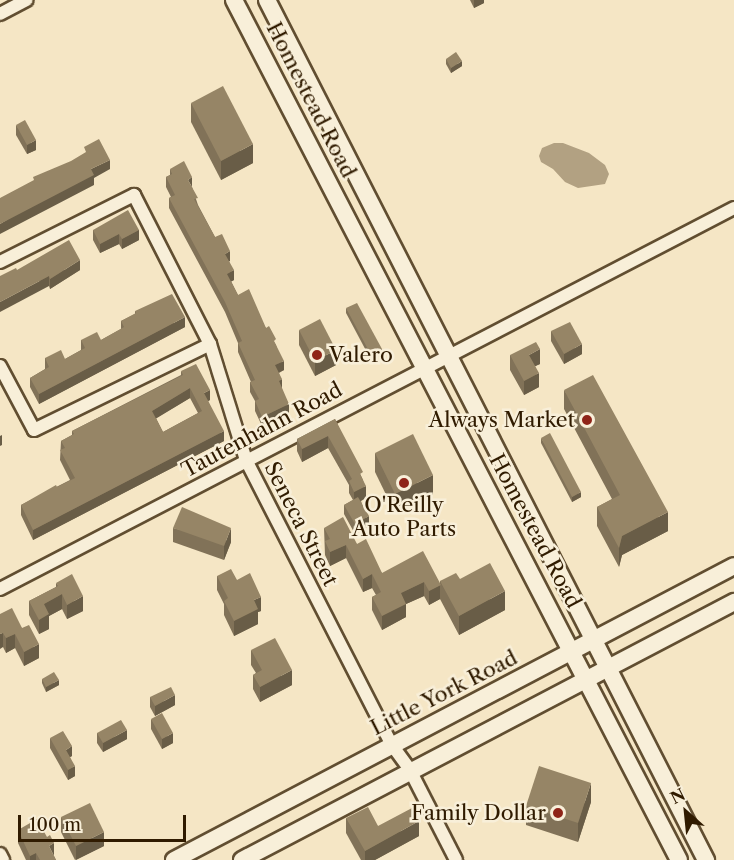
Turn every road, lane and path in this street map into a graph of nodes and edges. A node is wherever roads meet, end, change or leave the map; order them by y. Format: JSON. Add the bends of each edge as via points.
{"nodes":[{"id":1,"x":26,"y":0,"type":"edge"},
{"id":2,"x":234,"y":0,"type":"edge"},
{"id":3,"x":267,"y":0,"type":"edge"},
{"id":4,"x":0,"y":14,"type":"edge"},
{"id":5,"x":331,"y":128,"type":"junction"},
{"id":6,"x":305,"y":140,"type":"junction"},
{"id":7,"x":734,"y":208,"type":"edge"},
{"id":8,"x":0,"y":262,"type":"edge"},
{"id":9,"x":210,"y":344,"type":"junction"},
{"id":10,"x":448,"y":355,"type":"junction"},
{"id":11,"x":0,"y":366,"type":"edge"},
{"id":12,"x":424,"y":367,"type":"junction"},
{"id":13,"x":246,"y":460,"type":"junction"},
{"id":14,"x":734,"y":566,"type":"edge"},
{"id":15,"x":0,"y":589,"type":"edge"},
{"id":16,"x":734,"y":602,"type":"edge"},
{"id":17,"x":594,"y":641,"type":"junction"},
{"id":18,"x":572,"y":652,"type":"junction"},
{"id":19,"x":608,"y":670,"type":"junction"},
{"id":20,"x":585,"y":682,"type":"junction"},
{"id":21,"x":392,"y":745,"type":"junction"},
{"id":22,"x":410,"y":771,"type":"junction"},
{"id":23,"x":0,"y":854,"type":"edge"},
{"id":24,"x":3,"y":860,"type":"edge"},
{"id":25,"x":174,"y":860,"type":"edge"},
{"id":26,"x":242,"y":860,"type":"edge"},
{"id":27,"x":456,"y":860,"type":"edge"},
{"id":28,"x":679,"y":860,"type":"edge"},
{"id":29,"x":706,"y":860,"type":"edge"}],
"edges":[{"from":1,"to":4,"type":"street"},
{"from":2,"to":6,"type":"main road","name":"Homestead Road"},
{"from":3,"to":5,"type":"main road","name":"Homestead Road"},
{"from":5,"to":6,"type":"main road"},
{"from":5,"to":10,"type":"main road","name":"Homestead Road"},
{"from":6,"to":12,"type":"main road","name":"Homestead Road"},
{"from":7,"to":10,"type":"street","name":"Tautenhahn Road"},
{"from":8,"to":9,"type":"street","name":"Seneca Street","via":[[134,195]]},
{"from":9,"to":11,"type":"street","via":[[34,430]]},
{"from":9,"to":13,"type":"street","name":"Seneca Street"},
{"from":10,"to":12,"type":"street","name":"Tautenhahn Road"},
{"from":10,"to":17,"type":"main road","name":"Homestead Road"},
{"from":12,"to":13,"type":"street","name":"Tautenhahn Road"},
{"from":12,"to":18,"type":"main road","name":"Homestead Road"},
{"from":13,"to":15,"type":"street","name":"Tautenhahn Road"},
{"from":13,"to":21,"type":"street","name":"Seneca Street"},
{"from":14,"to":17,"type":"main road","name":"Little York Road"},
{"from":16,"to":19,"type":"main road"},
{"from":17,"to":18,"type":"main road","name":"Little York Road"},
{"from":17,"to":19,"type":"main road","name":"Homestead Road"},
{"from":18,"to":20,"type":"main road","name":"Homestead Road"},
{"from":18,"to":21,"type":"main road","name":"Little York Road"},
{"from":19,"to":20,"type":"main road"},
{"from":19,"to":29,"type":"main road","name":"Homestead Road"},
{"from":20,"to":22,"type":"main road"},
{"from":20,"to":28,"type":"main road","name":"Homestead Road"},
{"from":21,"to":22,"type":"street","name":"Seneca Street"},
{"from":21,"to":25,"type":"main road","name":"Little York Road"},
{"from":22,"to":26,"type":"main road"},
{"from":22,"to":27,"type":"street","name":"Seneca Street"},
{"from":23,"to":24,"type":"street"}]}
